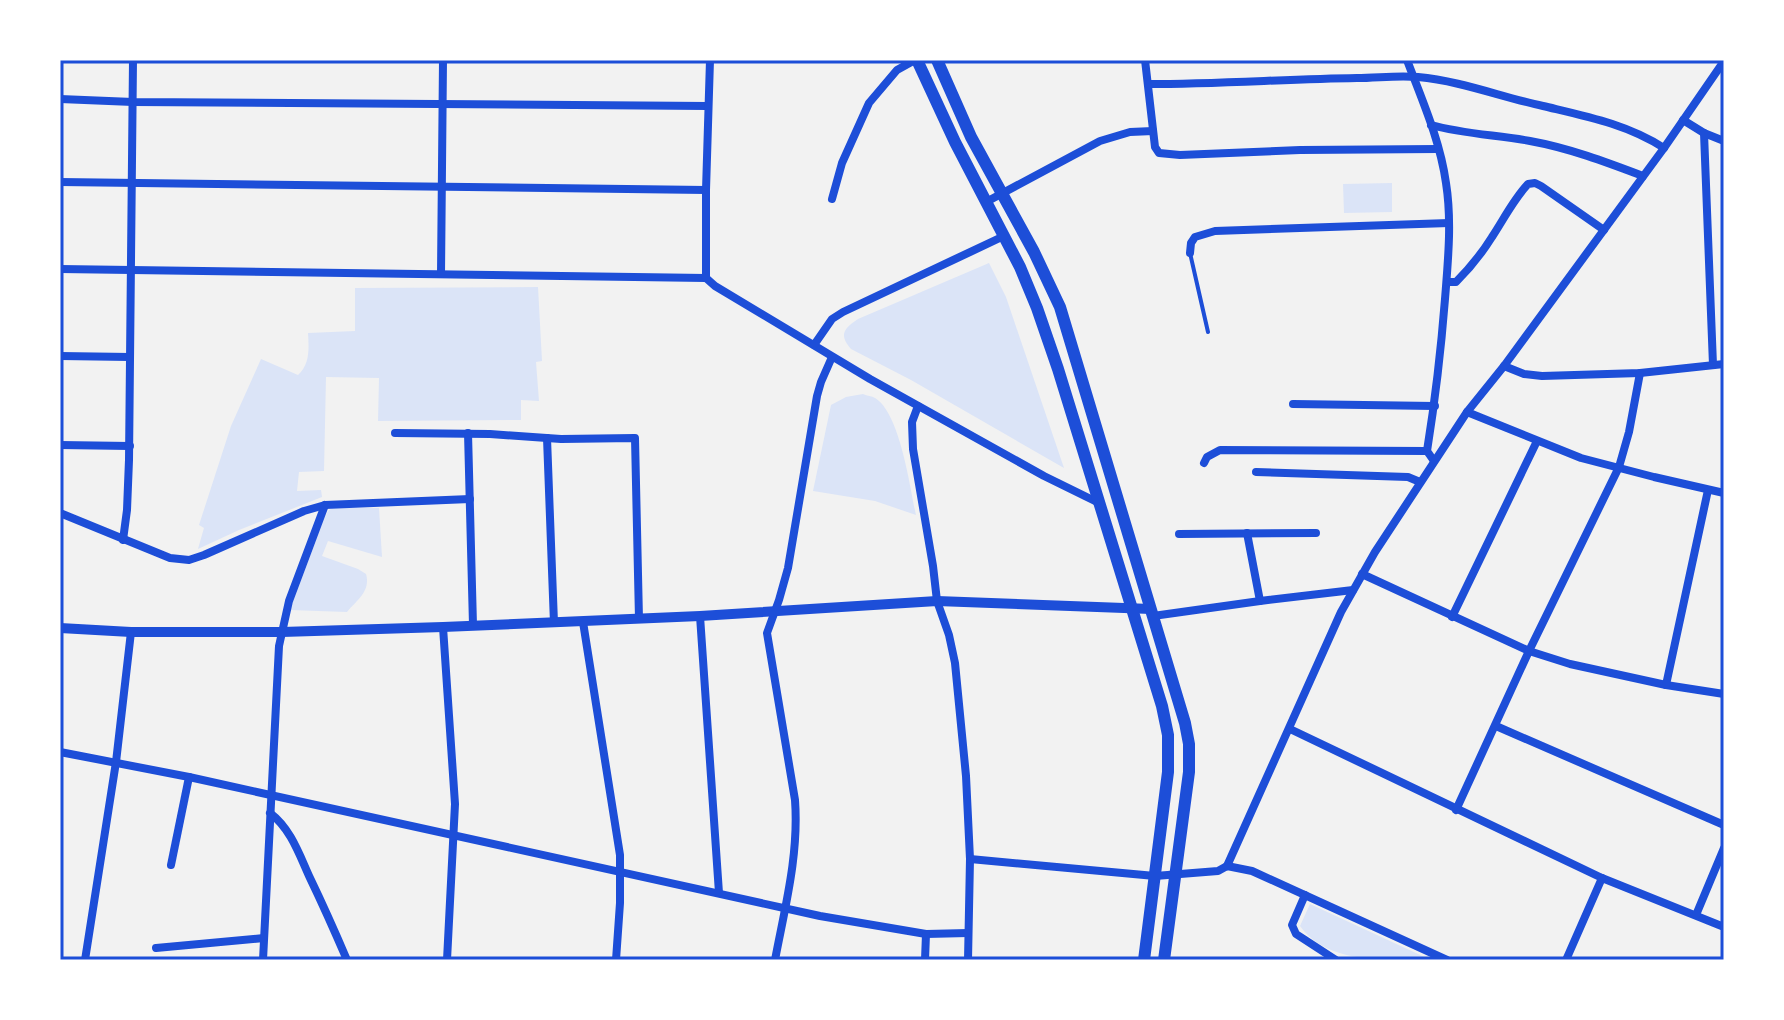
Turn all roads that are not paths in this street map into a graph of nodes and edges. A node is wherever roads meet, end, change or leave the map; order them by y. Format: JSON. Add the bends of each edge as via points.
{"nodes":[{"id":1,"x":133,"y":60,"type":"edge"},
{"id":2,"x":443,"y":60,"type":"edge"},
{"id":3,"x":710,"y":60,"type":"edge"},
{"id":4,"x":916,"y":60,"type":"edge"},
{"id":5,"x":937,"y":60,"type":"edge"},
{"id":6,"x":1145,"y":60,"type":"edge"},
{"id":7,"x":1407,"y":60,"type":"edge"},
{"id":8,"x":1724,"y":61,"type":"edge"},
{"id":9,"x":1414,"y":77,"type":"junction"},
{"id":10,"x":1148,"y":84,"type":"junction"},
{"id":11,"x":60,"y":99,"type":"edge"},
{"id":12,"x":133,"y":102,"type":"junction"},
{"id":13,"x":442,"y":104,"type":"junction"},
{"id":14,"x":708,"y":106,"type":"junction"},
{"id":15,"x":1683,"y":120,"type":"junction"},
{"id":16,"x":1431,"y":125,"type":"junction"},
{"id":17,"x":1153,"y":131,"type":"junction"},
{"id":18,"x":1704,"y":133,"type":"junction"},
{"id":19,"x":1724,"y":141,"type":"edge"},
{"id":20,"x":1664,"y":148,"type":"junction"},
{"id":21,"x":1438,"y":149,"type":"junction"},
{"id":22,"x":1643,"y":176,"type":"junction"},
{"id":23,"x":60,"y":182,"type":"edge"},
{"id":24,"x":132,"y":182,"type":"junction"},
{"id":25,"x":442,"y":186,"type":"junction"},
{"id":26,"x":706,"y":190,"type":"junction"},
{"id":27,"x":1002,"y":194,"type":"junction"},
{"id":28,"x":832,"y":199,"type":"dead end"},
{"id":29,"x":986,"y":202,"type":"junction"},
{"id":30,"x":1449,"y":223,"type":"junction"},
{"id":31,"x":1604,"y":230,"type":"junction"},
{"id":32,"x":1004,"y":236,"type":"junction"},
{"id":33,"x":1190,"y":253,"type":"joint"},
{"id":34,"x":60,"y":269,"type":"edge"},
{"id":35,"x":131,"y":270,"type":"junction"},
{"id":36,"x":441,"y":274,"type":"junction"},
{"id":37,"x":706,"y":278,"type":"junction"},
{"id":38,"x":1447,"y":282,"type":"junction"},
{"id":39,"x":1208,"y":332,"type":"dead end"},
{"id":40,"x":814,"y":345,"type":"junction"},
{"id":41,"x":60,"y":356,"type":"edge"},
{"id":42,"x":130,"y":357,"type":"junction"},
{"id":43,"x":832,"y":357,"type":"junction"},
{"id":44,"x":1724,"y":364,"type":"edge"},
{"id":45,"x":1713,"y":365,"type":"junction"},
{"id":46,"x":1504,"y":366,"type":"junction"},
{"id":47,"x":1640,"y":373,"type":"junction"},
{"id":48,"x":1293,"y":404,"type":"dead end"},
{"id":49,"x":918,"y":406,"type":"junction"},
{"id":50,"x":1435,"y":406,"type":"junction"},
{"id":51,"x":1467,"y":412,"type":"junction"},
{"id":52,"x":395,"y":433,"type":"dead end"},
{"id":53,"x":468,"y":433,"type":"junction"},
{"id":54,"x":547,"y":438,"type":"junction"},
{"id":55,"x":1537,"y":441,"type":"junction"},
{"id":56,"x":60,"y":445,"type":"edge"},
{"id":57,"x":130,"y":446,"type":"junction"},
{"id":58,"x":1427,"y":451,"type":"junction"},
{"id":59,"x":1434,"y":461,"type":"junction"},
{"id":60,"x":1204,"y":463,"type":"dead end"},
{"id":61,"x":1619,"y":467,"type":"junction"},
{"id":62,"x":1256,"y":472,"type":"dead end"},
{"id":63,"x":1420,"y":482,"type":"junction"},
{"id":64,"x":1708,"y":490,"type":"junction"},
{"id":65,"x":1724,"y":493,"type":"edge"},
{"id":66,"x":470,"y":499,"type":"junction"},
{"id":67,"x":1099,"y":503,"type":"junction"},
{"id":68,"x":325,"y":505,"type":"junction"},
{"id":69,"x":60,"y":513,"type":"edge"},
{"id":70,"x":1247,"y":533,"type":"junction"},
{"id":71,"x":1316,"y":533,"type":"dead end"},
{"id":72,"x":1179,"y":534,"type":"dead end"},
{"id":73,"x":123,"y":540,"type":"junction"},
{"id":74,"x":1362,"y":574,"type":"junction"},
{"id":75,"x":1353,"y":590,"type":"junction"},
{"id":76,"x":937,"y":601,"type":"junction"},
{"id":77,"x":1260,"y":601,"type":"junction"},
{"id":78,"x":1132,"y":609,"type":"junction"},
{"id":79,"x":775,"y":611,"type":"junction"},
{"id":80,"x":1152,"y":613,"type":"junction"},
{"id":81,"x":700,"y":616,"type":"junction"},
{"id":82,"x":1452,"y":617,"type":"junction"},
{"id":83,"x":639,"y":619,"type":"junction"},
{"id":84,"x":583,"y":622,"type":"junction"},
{"id":85,"x":554,"y":623,"type":"junction"},
{"id":86,"x":473,"y":625,"type":"junction"},
{"id":87,"x":443,"y":627,"type":"junction"},
{"id":88,"x":60,"y":628,"type":"edge"},
{"id":89,"x":131,"y":632,"type":"junction"},
{"id":90,"x":282,"y":632,"type":"junction"},
{"id":91,"x":1529,"y":651,"type":"junction"},
{"id":92,"x":1666,"y":685,"type":"junction"},
{"id":93,"x":1724,"y":694,"type":"edge"},
{"id":94,"x":1496,"y":726,"type":"junction"},
{"id":95,"x":1290,"y":729,"type":"junction"},
{"id":96,"x":60,"y":752,"type":"edge"},
{"id":97,"x":116,"y":762,"type":"junction"},
{"id":98,"x":189,"y":777,"type":"junction"},
{"id":99,"x":271,"y":796,"type":"junction"},
{"id":100,"x":1456,"y":810,"type":"junction"},
{"id":101,"x":270,"y":813,"type":"junction"},
{"id":102,"x":1724,"y":825,"type":"edge"},
{"id":103,"x":454,"y":835,"type":"junction"},
{"id":104,"x":1724,"y":848,"type":"edge"},
{"id":105,"x":970,"y":859,"type":"junction"},
{"id":106,"x":171,"y":865,"type":"dead end"},
{"id":107,"x":1227,"y":866,"type":"junction"},
{"id":108,"x":621,"y":871,"type":"junction"},
{"id":109,"x":1176,"y":875,"type":"junction"},
{"id":110,"x":1155,"y":876,"type":"junction"},
{"id":111,"x":1602,"y":878,"type":"junction"},
{"id":112,"x":719,"y":893,"type":"junction"},
{"id":113,"x":1305,"y":895,"type":"junction"},
{"id":114,"x":785,"y":908,"type":"junction"},
{"id":115,"x":1696,"y":915,"type":"junction"},
{"id":116,"x":1724,"y":927,"type":"edge"},
{"id":117,"x":968,"y":933,"type":"junction"},
{"id":118,"x":926,"y":934,"type":"junction"},
{"id":119,"x":264,"y":938,"type":"junction"},
{"id":120,"x":156,"y":948,"type":"dead end"},
{"id":121,"x":85,"y":960,"type":"edge"},
{"id":122,"x":263,"y":960,"type":"edge"},
{"id":123,"x":347,"y":960,"type":"edge"},
{"id":124,"x":447,"y":960,"type":"edge"},
{"id":125,"x":616,"y":960,"type":"edge"},
{"id":126,"x":775,"y":960,"type":"edge"},
{"id":127,"x":925,"y":960,"type":"edge"},
{"id":128,"x":968,"y":960,"type":"edge"},
{"id":129,"x":1144,"y":960,"type":"edge"},
{"id":130,"x":1164,"y":960,"type":"edge"},
{"id":131,"x":1336,"y":960,"type":"edge"},
{"id":132,"x":1447,"y":960,"type":"edge"},
{"id":133,"x":1566,"y":960,"type":"edge"}],
"edges":[{"from":1,"to":12,"type":"street"},
{"from":2,"to":13,"type":"street"},
{"from":3,"to":14,"type":"street"},
{"from":4,"to":28,"type":"street","via":[[897,70],[869,103]]},
{"from":4,"to":29,"type":"main road"},
{"from":5,"to":27,"type":"main road"},
{"from":6,"to":10,"type":"street"},
{"from":7,"to":9,"type":"street"},
{"from":8,"to":15,"type":"street"},
{"from":9,"to":10,"type":"street"},
{"from":9,"to":16,"type":"street"},
{"from":9,"to":20,"type":"street","via":[[1581,114]]},
{"from":10,"to":17,"type":"street"},
{"from":11,"to":12,"type":"street"},
{"from":12,"to":13,"type":"street"},
{"from":12,"to":24,"type":"street"},
{"from":13,"to":14,"type":"street"},
{"from":13,"to":25,"type":"street"},
{"from":14,"to":26,"type":"street"},
{"from":15,"to":18,"type":"street"},
{"from":15,"to":20,"type":"street"},
{"from":16,"to":21,"type":"street"},
{"from":16,"to":22,"type":"street","via":[[1588,155]]},
{"from":17,"to":21,"type":"street","via":[[1157,151],[1170,155]]},
{"from":17,"to":27,"type":"street","via":[[1100,141]]},
{"from":18,"to":19,"type":"street"},
{"from":18,"to":45,"type":"street"},
{"from":20,"to":22,"type":"street"},
{"from":21,"to":30,"type":"street"},
{"from":22,"to":31,"type":"street"},
{"from":23,"to":24,"type":"street"},
{"from":24,"to":25,"type":"street"},
{"from":24,"to":35,"type":"street"},
{"from":25,"to":26,"type":"street"},
{"from":25,"to":36,"type":"street"},
{"from":26,"to":37,"type":"street"},
{"from":27,"to":29,"type":"street"},
{"from":27,"to":80,"type":"main road","via":[[1060,307]]},
{"from":29,"to":32,"type":"main road"},
{"from":30,"to":33,"type":"street","via":[[1215,231],[1195,237]]},
{"from":30,"to":38,"type":"street"},
{"from":31,"to":38,"type":"street","via":[[1541,186],[1528,184],[1462,276]]},
{"from":31,"to":46,"type":"street"},
{"from":32,"to":40,"type":"street","via":[[843,312]]},
{"from":32,"to":67,"type":"main road","via":[[1046,331]]},
{"from":33,"to":39,"type":"lane"},
{"from":34,"to":35,"type":"street"},
{"from":35,"to":36,"type":"street"},
{"from":35,"to":42,"type":"street"},
{"from":36,"to":37,"type":"street"},
{"from":37,"to":40,"type":"street"},
{"from":38,"to":50,"type":"street"},
{"from":40,"to":43,"type":"street"},
{"from":41,"to":42,"type":"street"},
{"from":42,"to":57,"type":"street"},
{"from":43,"to":49,"type":"street"},
{"from":43,"to":79,"type":"street","via":[[817,396],[792,546]]},
{"from":44,"to":45,"type":"street"},
{"from":45,"to":47,"type":"street"},
{"from":46,"to":47,"type":"street","via":[[1533,376]]},
{"from":46,"to":51,"type":"street"},
{"from":47,"to":61,"type":"street"},
{"from":48,"to":50,"type":"street"},
{"from":49,"to":67,"type":"street"},
{"from":49,"to":76,"type":"street","via":[[912,437]]},
{"from":50,"to":58,"type":"street"},
{"from":51,"to":55,"type":"street"},
{"from":51,"to":59,"type":"street"},
{"from":52,"to":53,"type":"street"},
{"from":53,"to":54,"type":"street"},
{"from":53,"to":66,"type":"street"},
{"from":54,"to":83,"type":"street","via":[[635,438]]},
{"from":54,"to":85,"type":"street"},
{"from":55,"to":61,"type":"street"},
{"from":55,"to":82,"type":"street"},
{"from":56,"to":57,"type":"street"},
{"from":57,"to":73,"type":"street"},
{"from":58,"to":59,"type":"street"},
{"from":58,"to":60,"type":"street","via":[[1220,450]]},
{"from":59,"to":63,"type":"street"},
{"from":61,"to":64,"type":"street"},
{"from":61,"to":91,"type":"street"},
{"from":62,"to":63,"type":"street","via":[[1408,477]]},
{"from":63,"to":74,"type":"street"},
{"from":64,"to":65,"type":"street"},
{"from":64,"to":92,"type":"street"},
{"from":66,"to":68,"type":"street"},
{"from":66,"to":86,"type":"street"},
{"from":67,"to":78,"type":"main road"},
{"from":68,"to":73,"type":"street","via":[[189,560]]},
{"from":68,"to":90,"type":"street"},
{"from":69,"to":73,"type":"street"},
{"from":70,"to":71,"type":"street"},
{"from":70,"to":72,"type":"street"},
{"from":70,"to":77,"type":"street"},
{"from":74,"to":75,"type":"street"},
{"from":74,"to":82,"type":"street"},
{"from":75,"to":77,"type":"street"},
{"from":75,"to":95,"type":"street"},
{"from":76,"to":78,"type":"street"},
{"from":76,"to":79,"type":"street"},
{"from":76,"to":105,"type":"street","via":[[955,663]]},
{"from":77,"to":80,"type":"street"},
{"from":78,"to":80,"type":"street"},
{"from":78,"to":110,"type":"main road","via":[[1168,735],[1167,792]]},
{"from":79,"to":81,"type":"street"},
{"from":79,"to":114,"type":"street","via":[[767,639],[796,819]]},
{"from":80,"to":109,"type":"main road","via":[[1189,744]]},
{"from":81,"to":83,"type":"street"},
{"from":81,"to":112,"type":"street"},
{"from":82,"to":91,"type":"street"},
{"from":83,"to":84,"type":"street"},
{"from":84,"to":85,"type":"street"},
{"from":84,"to":108,"type":"street"},
{"from":85,"to":86,"type":"street"},
{"from":86,"to":87,"type":"street"},
{"from":87,"to":90,"type":"street"},
{"from":87,"to":103,"type":"street"},
{"from":88,"to":89,"type":"street"},
{"from":89,"to":90,"type":"street"},
{"from":89,"to":97,"type":"street"},
{"from":90,"to":99,"type":"street"},
{"from":91,"to":92,"type":"street"},
{"from":91,"to":94,"type":"street"},
{"from":92,"to":93,"type":"street"},
{"from":94,"to":100,"type":"street"},
{"from":94,"to":102,"type":"street"},
{"from":95,"to":100,"type":"street"},
{"from":95,"to":107,"type":"street"},
{"from":96,"to":97,"type":"street"},
{"from":97,"to":98,"type":"street"},
{"from":97,"to":121,"type":"street"},
{"from":98,"to":99,"type":"street"},
{"from":98,"to":106,"type":"street"},
{"from":99,"to":101,"type":"street"},
{"from":99,"to":103,"type":"street"},
{"from":100,"to":111,"type":"street"},
{"from":101,"to":119,"type":"street"},
{"from":101,"to":123,"type":"street","via":[[298,850]]},
{"from":103,"to":108,"type":"street"},
{"from":103,"to":124,"type":"street"},
{"from":104,"to":115,"type":"street"},
{"from":105,"to":110,"type":"street"},
{"from":105,"to":117,"type":"street"},
{"from":107,"to":109,"type":"street"},
{"from":107,"to":113,"type":"street","via":[[1252,871]]},
{"from":108,"to":112,"type":"street"},
{"from":108,"to":125,"type":"street"},
{"from":109,"to":110,"type":"street"},
{"from":109,"to":130,"type":"main road"},
{"from":110,"to":129,"type":"main road"},
{"from":111,"to":115,"type":"street"},
{"from":111,"to":133,"type":"street"},
{"from":112,"to":114,"type":"street"},
{"from":113,"to":131,"type":"street","via":[[1292,925],[1296,934]]},
{"from":113,"to":132,"type":"street"},
{"from":114,"to":118,"type":"street"},
{"from":114,"to":126,"type":"street"},
{"from":115,"to":116,"type":"street"},
{"from":117,"to":118,"type":"street"},
{"from":117,"to":128,"type":"street"},
{"from":118,"to":127,"type":"street"},
{"from":119,"to":120,"type":"street"},
{"from":119,"to":122,"type":"street"}]}
